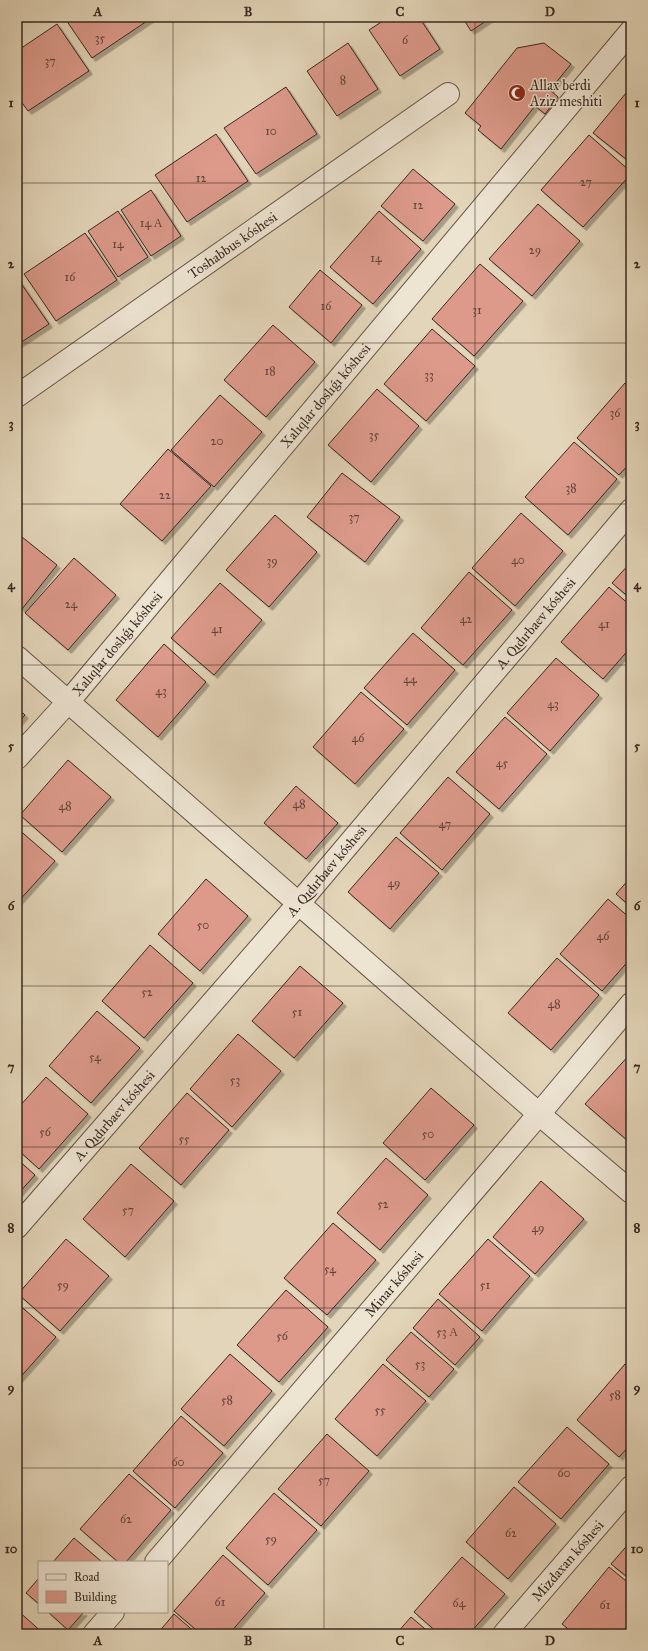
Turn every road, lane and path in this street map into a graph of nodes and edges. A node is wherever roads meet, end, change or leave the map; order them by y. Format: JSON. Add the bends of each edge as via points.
{"nodes":[{"id":1,"x":631,"y":31,"type":"edge"},
{"id":2,"x":448,"y":94,"type":"dead end"},
{"id":3,"x":17,"y":396,"type":"edge"},
{"id":4,"x":631,"y":510,"type":"edge"},
{"id":5,"x":17,"y":657,"type":"edge"},
{"id":6,"x":68,"y":702,"type":"junction"},
{"id":7,"x":17,"y":758,"type":"edge"},
{"id":8,"x":299,"y":903,"type":"junction"},
{"id":9,"x":631,"y":1004,"type":"edge"},
{"id":10,"x":539,"y":1114,"type":"junction"},
{"id":11,"x":631,"y":1192,"type":"edge"},
{"id":12,"x":17,"y":1227,"type":"edge"},
{"id":13,"x":631,"y":1487,"type":"edge"},
{"id":14,"x":157,"y":1561,"type":"edge"},
{"id":15,"x":112,"y":1613,"type":"edge"},
{"id":16,"x":94,"y":1634,"type":"edge"},
{"id":17,"x":504,"y":1634,"type":"edge"}],
"edges":[{"from":1,"to":6,"type":"street","name":"Xalıqlar doslıǵı kóshesi"},
{"from":2,"to":3,"type":"street","name":"Toshabbus kóshesi"},
{"from":4,"to":8,"type":"street","name":"A. Qıdırbaev kóshesi"},
{"from":5,"to":6,"type":"street"},
{"from":6,"to":7,"type":"street","name":"Xalıqlar doslıǵı kóshesi"},
{"from":6,"to":8,"type":"street"},
{"from":8,"to":10,"type":"street"},
{"from":8,"to":12,"type":"street","name":"A. Qıdırbaev kóshesi"},
{"from":9,"to":10,"type":"street","name":"Minar kóshesi"},
{"from":10,"to":11,"type":"street"},
{"from":10,"to":14,"type":"street","name":"Minar kóshesi"},
{"from":13,"to":17,"type":"street","name":"Mizdaxan kóshesi"},
{"from":15,"to":16,"type":"street"}]}
